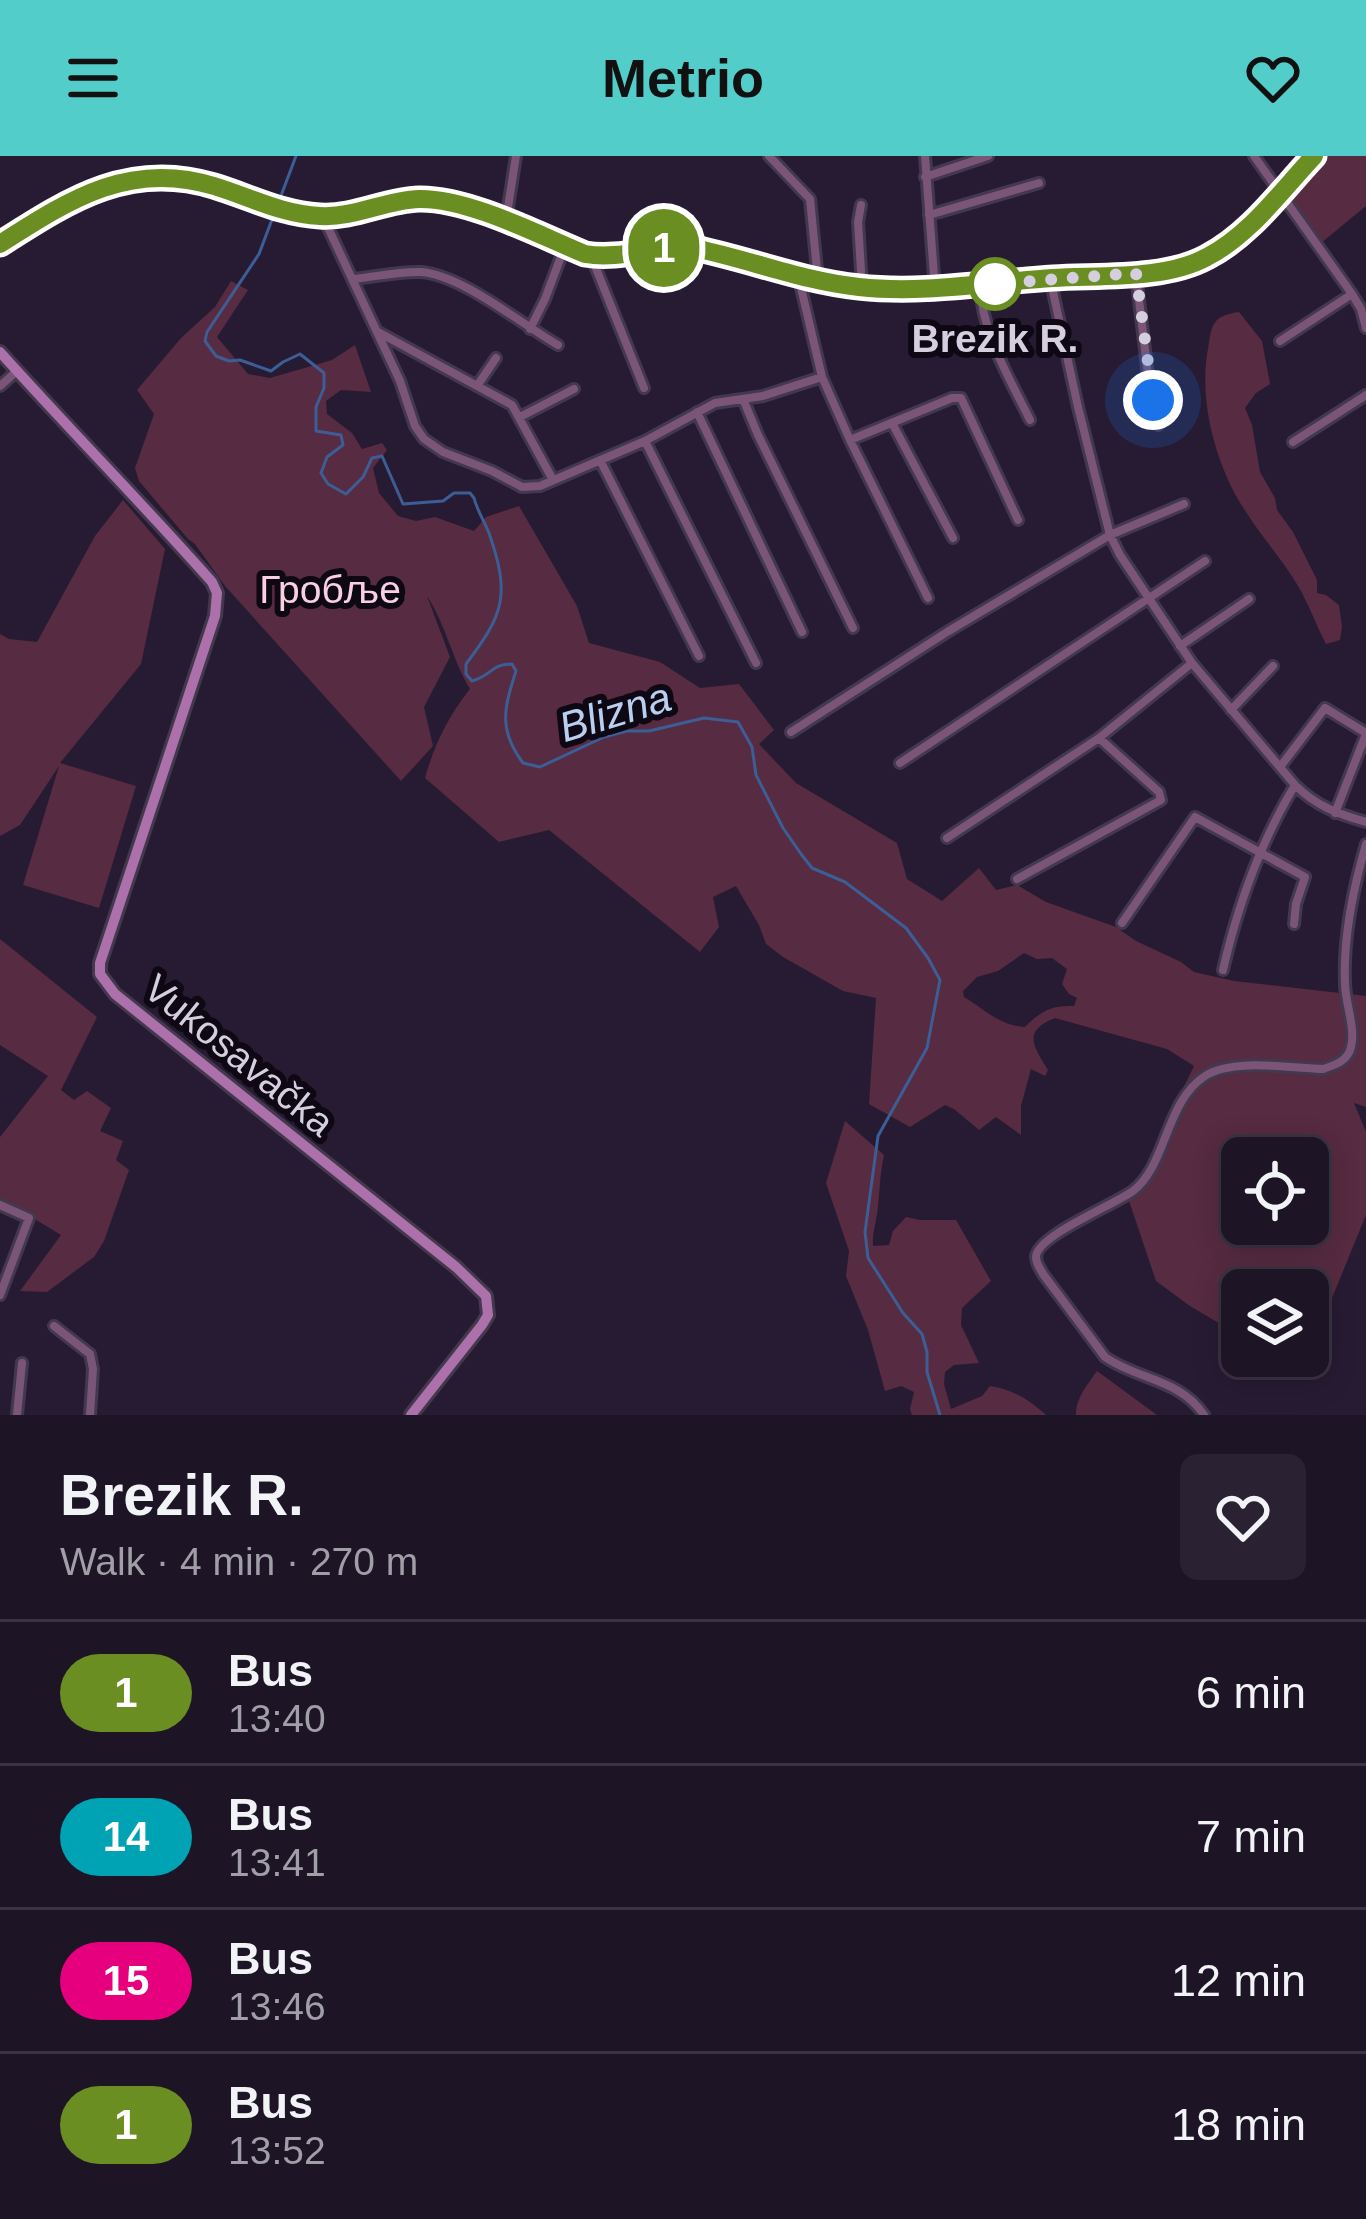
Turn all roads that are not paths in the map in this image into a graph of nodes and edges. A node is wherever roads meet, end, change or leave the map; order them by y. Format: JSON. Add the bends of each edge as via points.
{"nodes":[{"id":1,"x":516,"y":156,"type":"edge"},
{"id":2,"x":769,"y":156,"type":"edge"},
{"id":3,"x":925,"y":156,"type":"edge"},
{"id":4,"x":988,"y":156,"type":"edge"},
{"id":5,"x":1254,"y":156,"type":"edge"},
{"id":6,"x":1314,"y":156,"type":"edge"},
{"id":7,"x":926,"y":177,"type":"junction"},
{"id":8,"x":1039,"y":183,"type":"dead end"},
{"id":9,"x":1279,"y":193,"type":"junction"},
{"id":10,"x":861,"y":206,"type":"dead end"},
{"id":11,"x":929,"y":215,"type":"junction"},
{"id":12,"x":323,"y":217,"type":"junction"},
{"id":13,"x":506,"y":222,"type":"junction"},
{"id":14,"x":0,"y":244,"type":"edge"},
{"id":15,"x":565,"y":246,"type":"junction"},
{"id":16,"x":590,"y":255,"type":"junction"},
{"id":17,"x":1136,"y":273,"type":"junction"},
{"id":18,"x":798,"y":275,"type":"junction"},
{"id":19,"x":1050,"y":278,"type":"junction"},
{"id":20,"x":353,"y":279,"type":"junction"},
{"id":21,"x":818,"y":280,"type":"junction"},
{"id":22,"x":980,"y":285,"type":"junction"},
{"id":23,"x":862,"y":287,"type":"junction"},
{"id":24,"x":935,"y":289,"type":"junction"},
{"id":25,"x":1352,"y":294,"type":"junction"},
{"id":26,"x":1366,"y":328,"type":"edge"},
{"id":27,"x":530,"y":329,"type":"junction"},
{"id":28,"x":376,"y":331,"type":"junction"},
{"id":29,"x":1280,"y":341,"type":"dead end"},
{"id":30,"x":558,"y":345,"type":"dead end"},
{"id":31,"x":0,"y":352,"type":"edge"},
{"id":32,"x":496,"y":358,"type":"dead end"},
{"id":33,"x":17,"y":371,"type":"junction"},
{"id":34,"x":822,"y":377,"type":"junction"},
{"id":35,"x":0,"y":386,"type":"edge"},
{"id":36,"x":477,"y":386,"type":"junction"},
{"id":37,"x":574,"y":388,"type":"dead end"},
{"id":38,"x":644,"y":388,"type":"dead end"},
{"id":39,"x":1366,"y":395,"type":"edge"},
{"id":40,"x":743,"y":399,"type":"junction"},
{"id":41,"x":697,"y":412,"type":"junction"},
{"id":42,"x":520,"y":417,"type":"junction"},
{"id":43,"x":1030,"y":420,"type":"dead end"},
{"id":44,"x":892,"y":423,"type":"junction"},
{"id":45,"x":1158,"y":425,"type":"dead end"},
{"id":46,"x":850,"y":440,"type":"junction"},
{"id":47,"x":645,"y":441,"type":"junction"},
{"id":48,"x":1294,"y":442,"type":"dead end"},
{"id":49,"x":600,"y":460,"type":"junction"},
{"id":50,"x":554,"y":480,"type":"junction"},
{"id":51,"x":1184,"y":504,"type":"dead end"},
{"id":52,"x":1018,"y":520,"type":"dead end"},
{"id":53,"x":1110,"y":535,"type":"junction"},
{"id":54,"x":952,"y":538,"type":"dead end"},
{"id":55,"x":1204,"y":561,"type":"dead end"},
{"id":56,"x":1149,"y":597,"type":"junction"},
{"id":57,"x":928,"y":598,"type":"dead end"},
{"id":58,"x":1249,"y":599,"type":"dead end"},
{"id":59,"x":853,"y":628,"type":"dead end"},
{"id":60,"x":802,"y":632,"type":"dead end"},
{"id":61,"x":1180,"y":646,"type":"junction"},
{"id":62,"x":699,"y":656,"type":"dead end"},
{"id":63,"x":756,"y":663,"type":"dead end"},
{"id":64,"x":1192,"y":663,"type":"junction"},
{"id":65,"x":1273,"y":665,"type":"dead end"},
{"id":66,"x":1231,"y":710,"type":"junction"},
{"id":67,"x":791,"y":732,"type":"dead end"},
{"id":68,"x":1366,"y":734,"type":"edge"},
{"id":69,"x":1099,"y":737,"type":"junction"},
{"id":70,"x":900,"y":763,"type":"dead end"},
{"id":71,"x":1280,"y":767,"type":"junction"},
{"id":72,"x":1295,"y":785,"type":"junction"},
{"id":73,"x":1335,"y":813,"type":"junction"},
{"id":74,"x":1366,"y":822,"type":"edge"},
{"id":75,"x":947,"y":838,"type":"dead end"},
{"id":76,"x":1366,"y":844,"type":"edge"},
{"id":77,"x":1259,"y":852,"type":"junction"},
{"id":78,"x":1018,"y":879,"type":"dead end"},
{"id":79,"x":1122,"y":923,"type":"dead end"},
{"id":80,"x":1294,"y":924,"type":"dead end"},
{"id":81,"x":1223,"y":970,"type":"dead end"},
{"id":82,"x":0,"y":1205,"type":"edge"},
{"id":83,"x":0,"y":1295,"type":"edge"},
{"id":84,"x":54,"y":1326,"type":"dead end"},
{"id":85,"x":22,"y":1363,"type":"dead end"},
{"id":86,"x":16,"y":1415,"type":"edge"},
{"id":87,"x":90,"y":1415,"type":"edge"},
{"id":88,"x":411,"y":1415,"type":"edge"},
{"id":89,"x":1204,"y":1415,"type":"edge"}],
"edges":[{"from":1,"to":13,"type":"street"},
{"from":2,"to":21,"type":"street","via":[[810,199]]},
{"from":3,"to":7,"type":"street"},
{"from":4,"to":7,"type":"street"},
{"from":5,"to":9,"type":"street"},
{"from":6,"to":9,"type":"main road"},
{"from":7,"to":11,"type":"street"},
{"from":8,"to":11,"type":"street"},
{"from":9,"to":17,"type":"main road","via":[[1211,256]]},
{"from":9,"to":25,"type":"street"},
{"from":10,"to":23,"type":"street"},
{"from":11,"to":24,"type":"street"},
{"from":12,"to":13,"type":"main road","via":[[428,199]]},
{"from":12,"to":14,"type":"main road","via":[[213,185],[141,178],[91,191]]},
{"from":12,"to":20,"type":"street"},
{"from":13,"to":15,"type":"main road"},
{"from":15,"to":16,"type":"main road"},
{"from":15,"to":27,"type":"street"},
{"from":16,"to":18,"type":"main road","via":[[689,247]]},
{"from":16,"to":38,"type":"street"},
{"from":17,"to":19,"type":"main road"},
{"from":17,"to":45,"type":"street"},
{"from":18,"to":21,"type":"main road"},
{"from":18,"to":34,"type":"street"},
{"from":19,"to":22,"type":"main road"},
{"from":19,"to":53,"type":"street"},
{"from":20,"to":27,"type":"street","via":[[429,273]]},
{"from":20,"to":28,"type":"street"},
{"from":21,"to":23,"type":"main road"},
{"from":22,"to":24,"type":"main road"},
{"from":22,"to":43,"type":"street","via":[[994,346]]},
{"from":23,"to":24,"type":"main road"},
{"from":25,"to":26,"type":"street"},
{"from":25,"to":29,"type":"street"},
{"from":27,"to":30,"type":"street"},
{"from":28,"to":36,"type":"street"},
{"from":28,"to":50,"type":"street","via":[[430,444],[522,487]]},
{"from":31,"to":33,"type":"main road"},
{"from":32,"to":36,"type":"street"},
{"from":33,"to":35,"type":"street"},
{"from":33,"to":88,"type":"main road","name":"Vukosavačka","via":[[217,592],[100,974],[486,1296],[482,1325]]},
{"from":34,"to":40,"type":"street"},
{"from":34,"to":46,"type":"street"},
{"from":36,"to":42,"type":"street"},
{"from":37,"to":42,"type":"street"},
{"from":39,"to":48,"type":"street"},
{"from":40,"to":41,"type":"street"},
{"from":40,"to":59,"type":"street"},
{"from":41,"to":47,"type":"street"},
{"from":41,"to":60,"type":"street"},
{"from":42,"to":50,"type":"street"},
{"from":44,"to":46,"type":"street"},
{"from":44,"to":52,"type":"street","via":[[961,398]]},
{"from":44,"to":54,"type":"street"},
{"from":46,"to":57,"type":"street"},
{"from":47,"to":49,"type":"street"},
{"from":47,"to":63,"type":"street"},
{"from":49,"to":50,"type":"street"},
{"from":49,"to":62,"type":"street"},
{"from":51,"to":53,"type":"street"},
{"from":53,"to":56,"type":"street"},
{"from":53,"to":67,"type":"street"},
{"from":55,"to":56,"type":"street"},
{"from":56,"to":61,"type":"street"},
{"from":56,"to":70,"type":"street"},
{"from":58,"to":61,"type":"street"},
{"from":61,"to":64,"type":"street"},
{"from":64,"to":66,"type":"street"},
{"from":64,"to":69,"type":"street"},
{"from":65,"to":66,"type":"street"},
{"from":66,"to":71,"type":"street"},
{"from":68,"to":71,"type":"street","via":[[1325,708]]},
{"from":68,"to":73,"type":"street"},
{"from":69,"to":75,"type":"street"},
{"from":69,"to":78,"type":"street","via":[[1161,800]]},
{"from":71,"to":72,"type":"street"},
{"from":72,"to":73,"type":"street"},
{"from":72,"to":77,"type":"street"},
{"from":73,"to":74,"type":"street"},
{"from":76,"to":89,"type":"street","via":[[1345,959],[1349,1054],[1323,1069],[1229,1066],[1207,1074],[1188,1090],[1142,1184],[1036,1254],[1105,1357],[1181,1391]]},
{"from":77,"to":79,"type":"street","via":[[1195,817]]},
{"from":77,"to":80,"type":"street","via":[[1305,877]]},
{"from":77,"to":81,"type":"street"},
{"from":82,"to":83,"type":"street","via":[[29,1218]]},
{"from":84,"to":87,"type":"street","via":[[90,1354]]},
{"from":85,"to":86,"type":"street"}]}
